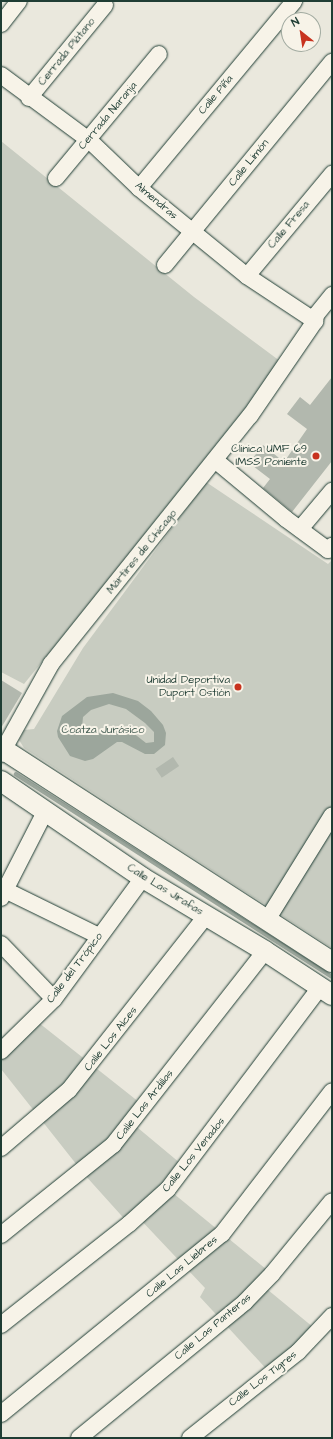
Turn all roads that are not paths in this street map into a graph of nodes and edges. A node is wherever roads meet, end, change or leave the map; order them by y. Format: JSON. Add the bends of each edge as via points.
{"nodes":[{"id":1,"x":19,"y":1,"type":"edge"},
{"id":2,"x":294,"y":1,"type":"edge"},
{"id":3,"x":105,"y":5,"type":"dead end"},
{"id":4,"x":1,"y":24,"type":"edge"},
{"id":5,"x":159,"y":54,"type":"dead end"},
{"id":6,"x":332,"y":62,"type":"edge"},
{"id":7,"x":1,"y":75,"type":"edge"},
{"id":8,"x":29,"y":98,"type":"junction"},
{"id":9,"x":89,"y":140,"type":"junction"},
{"id":10,"x":332,"y":174,"type":"edge"},
{"id":11,"x":56,"y":178,"type":"dead end"},
{"id":12,"x":139,"y":188,"type":"junction"},
{"id":13,"x":193,"y":232,"type":"junction"},
{"id":14,"x":165,"y":265,"type":"dead end"},
{"id":15,"x":246,"y":276,"type":"junction"},
{"id":16,"x":332,"y":295,"type":"edge"},
{"id":17,"x":332,"y":306,"type":"edge"},
{"id":18,"x":315,"y":321,"type":"junction"},
{"id":19,"x":215,"y":460,"type":"junction"},
{"id":20,"x":332,"y":491,"type":"edge"},
{"id":21,"x":300,"y":529,"type":"junction"},
{"id":22,"x":332,"y":546,"type":"edge"},
{"id":23,"x":2,"y":750,"type":"edge"},
{"id":24,"x":1,"y":781,"type":"edge"},
{"id":25,"x":44,"y":812,"type":"junction"},
{"id":26,"x":332,"y":815,"type":"edge"},
{"id":27,"x":143,"y":878,"type":"junction"},
{"id":28,"x":4,"y":894,"type":"edge"},
{"id":29,"x":206,"y":916,"type":"junction"},
{"id":30,"x":267,"y":920,"type":"junction"},
{"id":31,"x":99,"y":936,"type":"junction"},
{"id":32,"x":1,"y":944,"type":"edge"},
{"id":33,"x":265,"y":951,"type":"junction"},
{"id":34,"x":332,"y":962,"type":"edge"},
{"id":35,"x":326,"y":991,"type":"edge"},
{"id":36,"x":54,"y":999,"type":"junction"},
{"id":37,"x":2,"y":1047,"type":"edge"},
{"id":38,"x":332,"y":1091,"type":"edge"},
{"id":39,"x":1,"y":1148,"type":"edge"},
{"id":40,"x":332,"y":1201,"type":"edge"},
{"id":41,"x":1,"y":1235,"type":"edge"},
{"id":42,"x":332,"y":1316,"type":"edge"},
{"id":43,"x":1,"y":1325,"type":"edge"},
{"id":44,"x":1,"y":1414,"type":"edge"},
{"id":45,"x":79,"y":1438,"type":"edge"},
{"id":46,"x":190,"y":1438,"type":"edge"}],
"edges":[{"from":1,"to":4,"type":"street"},
{"from":2,"to":12,"type":"street","name":"Calle Piña"},
{"from":3,"to":8,"type":"street","name":"Cerrada Plátano"},
{"from":5,"to":9,"type":"street","name":"Cerrada Naranja"},
{"from":6,"to":13,"type":"street","name":"Calle Limón"},
{"from":7,"to":8,"type":"street","name":"Almendras"},
{"from":8,"to":9,"type":"street","name":"Almendras"},
{"from":9,"to":11,"type":"street","name":"Cerrada Naranja"},
{"from":9,"to":12,"type":"street","name":"Almendras"},
{"from":10,"to":15,"type":"street","name":"Calle Fresa"},
{"from":12,"to":13,"type":"street","name":"Almendras"},
{"from":13,"to":14,"type":"street","name":"Calle Limón"},
{"from":13,"to":15,"type":"street","name":"Almendras"},
{"from":15,"to":18,"type":"street","name":"Almendras"},
{"from":16,"to":18,"type":"street","via":[[316,315]]},
{"from":17,"to":18,"type":"street","via":[[321,319]]},
{"from":18,"to":19,"type":"street","name":"Mártires de Chicago"},
{"from":19,"to":21,"type":"street"},
{"from":19,"to":23,"type":"street","name":"Mártires de Chicago","via":[[51,664]]},
{"from":20,"to":21,"type":"street"},
{"from":21,"to":22,"type":"street","via":[[328,550]]},
{"from":23,"to":30,"type":"main road"},
{"from":24,"to":25,"type":"main road","name":"Calle Las Jirafas"},
{"from":25,"to":27,"type":"main road","name":"Calle Las Jirafas"},
{"from":25,"to":28,"type":"street"},
{"from":26,"to":30,"type":"street"},
{"from":27,"to":29,"type":"main road","name":"Calle Las Jirafas"},
{"from":27,"to":31,"type":"street","name":"Calle del Trópico"},
{"from":28,"to":31,"type":"street"},
{"from":29,"to":33,"type":"main road","name":"Calle Las Jirafas"},
{"from":29,"to":39,"type":"street","name":"Calle Los Alces","via":[[69,1090]]},
{"from":30,"to":34,"type":"main road"},
{"from":31,"to":36,"type":"street","name":"Calle del Trópico"},
{"from":32,"to":36,"type":"street"},
{"from":33,"to":35,"type":"main road","name":"Calle Las Jirafas"},
{"from":33,"to":41,"type":"street","name":"Calle Las Ardillas","via":[[113,1145]]},
{"from":35,"to":43,"type":"street","name":"Calle Los Venados","via":[[168,1189],[129,1224]]},
{"from":36,"to":37,"type":"street","name":"Calle del Trópico"},
{"from":38,"to":44,"type":"street","name":"Calle Las Liebres","via":[[219,1237]]},
{"from":40,"to":45,"type":"street","name":"Calle Las Panteras","via":[[272,1274],[245,1302]]},
{"from":42,"to":46,"type":"street","name":"Calle Los Tigres","via":[[298,1352]]}]}
